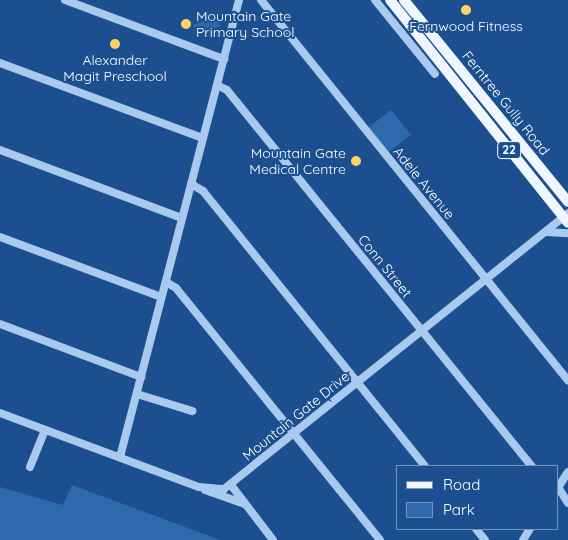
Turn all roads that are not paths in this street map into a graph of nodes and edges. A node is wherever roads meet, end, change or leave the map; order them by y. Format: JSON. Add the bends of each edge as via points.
{"nodes":[{"id":1,"x":66,"y":0,"type":"edge"},
{"id":2,"x":239,"y":0,"type":"edge"},
{"id":3,"x":261,"y":0,"type":"edge"},
{"id":4,"x":375,"y":0,"type":"edge"},
{"id":5,"x":390,"y":0,"type":"edge"},
{"id":6,"x":404,"y":0,"type":"edge"},
{"id":7,"x":426,"y":27,"type":"junction"},
{"id":8,"x":417,"y":34,"type":"junction"},
{"id":9,"x":224,"y":59,"type":"junction"},
{"id":10,"x":440,"y":62,"type":"junction"},
{"id":11,"x":0,"y":63,"type":"edge"},
{"id":12,"x":426,"y":63,"type":"junction"},
{"id":13,"x":435,"y":74,"type":"dead end"},
{"id":14,"x":217,"y":85,"type":"junction"},
{"id":15,"x":203,"y":138,"type":"junction"},
{"id":16,"x":0,"y":150,"type":"edge"},
{"id":17,"x":191,"y":184,"type":"junction"},
{"id":18,"x":568,"y":202,"type":"edge"},
{"id":19,"x":182,"y":218,"type":"junction"},
{"id":20,"x":567,"y":218,"type":"edge"},
{"id":21,"x":546,"y":232,"type":"junction"},
{"id":22,"x":568,"y":233,"type":"edge"},
{"id":23,"x":0,"y":237,"type":"edge"},
{"id":24,"x":486,"y":279,"type":"junction"},
{"id":25,"x":166,"y":282,"type":"junction"},
{"id":26,"x":162,"y":297,"type":"junction"},
{"id":27,"x":0,"y":324,"type":"edge"},
{"id":28,"x":422,"y":331,"type":"junction"},
{"id":29,"x":141,"y":377,"type":"junction"},
{"id":30,"x":568,"y":381,"type":"edge"},
{"id":31,"x":358,"y":382,"type":"junction"},
{"id":32,"x":136,"y":394,"type":"junction"},
{"id":33,"x":192,"y":411,"type":"dead end"},
{"id":34,"x":0,"y":413,"type":"edge"},
{"id":35,"x":45,"y":430,"type":"junction"},
{"id":36,"x":294,"y":434,"type":"junction"},
{"id":37,"x":120,"y":457,"type":"junction"},
{"id":38,"x":424,"y":465,"type":"edge"},
{"id":39,"x":530,"y":465,"type":"edge"},
{"id":40,"x":30,"y":467,"type":"dead end"},
{"id":41,"x":568,"y":472,"type":"edge"},
{"id":42,"x":231,"y":485,"type":"junction"},
{"id":43,"x":199,"y":487,"type":"junction"},
{"id":44,"x":558,"y":488,"type":"edge"},
{"id":45,"x":568,"y":503,"type":"edge"},
{"id":46,"x":245,"y":504,"type":"junction"},
{"id":47,"x":477,"y":530,"type":"edge"},
{"id":48,"x":273,"y":540,"type":"edge"},
{"id":49,"x":380,"y":540,"type":"edge"},
{"id":50,"x":485,"y":540,"type":"edge"}],
"edges":[{"from":1,"to":9,"type":"street"},
{"from":2,"to":9,"type":"street"},
{"from":3,"to":24,"type":"street","name":"Adele Avenue"},
{"from":4,"to":12,"type":"street"},
{"from":5,"to":8,"type":"main road","name":"Ferntree Gully Road","number":"22"},
{"from":6,"to":7,"type":"main road","name":"Ferntree Gully Road","number":"22"},
{"from":7,"to":8,"type":"main road"},
{"from":7,"to":18,"type":"main road","name":"Ferntree Gully Road","number":"22"},
{"from":8,"to":10,"type":"main road","name":"Ferntree Gully Road","number":"22"},
{"from":9,"to":14,"type":"street"},
{"from":10,"to":12,"type":"street","name":"Ferntree Gully Road"},
{"from":10,"to":20,"type":"main road","name":"Ferntree Gully Road","number":"22"},
{"from":11,"to":15,"type":"street"},
{"from":12,"to":13,"type":"street"},
{"from":14,"to":15,"type":"street"},
{"from":14,"to":28,"type":"street","name":"Conn Street","via":[[227,90]]},
{"from":15,"to":17,"type":"street"},
{"from":16,"to":19,"type":"street"},
{"from":17,"to":19,"type":"street"},
{"from":17,"to":31,"type":"street","via":[[201,189]]},
{"from":19,"to":25,"type":"street"},
{"from":20,"to":21,"type":"street","name":"Mountain Gate Drive"},
{"from":21,"to":22,"type":"street"},
{"from":21,"to":24,"type":"street","name":"Mountain Gate Drive"},
{"from":23,"to":26,"type":"street"},
{"from":24,"to":28,"type":"street","name":"Mountain Gate Drive"},
{"from":24,"to":30,"type":"street","name":"Adele Avenue"},
{"from":25,"to":26,"type":"street"},
{"from":25,"to":36,"type":"street","via":[[176,288]]},
{"from":26,"to":29,"type":"street"},
{"from":27,"to":29,"type":"street"},
{"from":28,"to":31,"type":"street","name":"Mountain Gate Drive"},
{"from":28,"to":39,"type":"street","name":"Conn Street"},
{"from":29,"to":32,"type":"street"},
{"from":31,"to":36,"type":"street","name":"Mountain Gate Drive"},
{"from":31,"to":38,"type":"street"},
{"from":32,"to":33,"type":"street"},
{"from":32,"to":37,"type":"street"},
{"from":34,"to":35,"type":"street"},
{"from":35,"to":37,"type":"street"},
{"from":35,"to":40,"type":"street"},
{"from":36,"to":42,"type":"street","name":"Mountain Gate Drive"},
{"from":36,"to":49,"type":"street"},
{"from":37,"to":43,"type":"street"},
{"from":41,"to":44,"type":"street"},
{"from":42,"to":43,"type":"street","via":[[219,490]]},
{"from":42,"to":46,"type":"street"},
{"from":43,"to":46,"type":"street"},
{"from":44,"to":45,"type":"street"},
{"from":46,"to":48,"type":"street"},
{"from":47,"to":50,"type":"street"}]}
